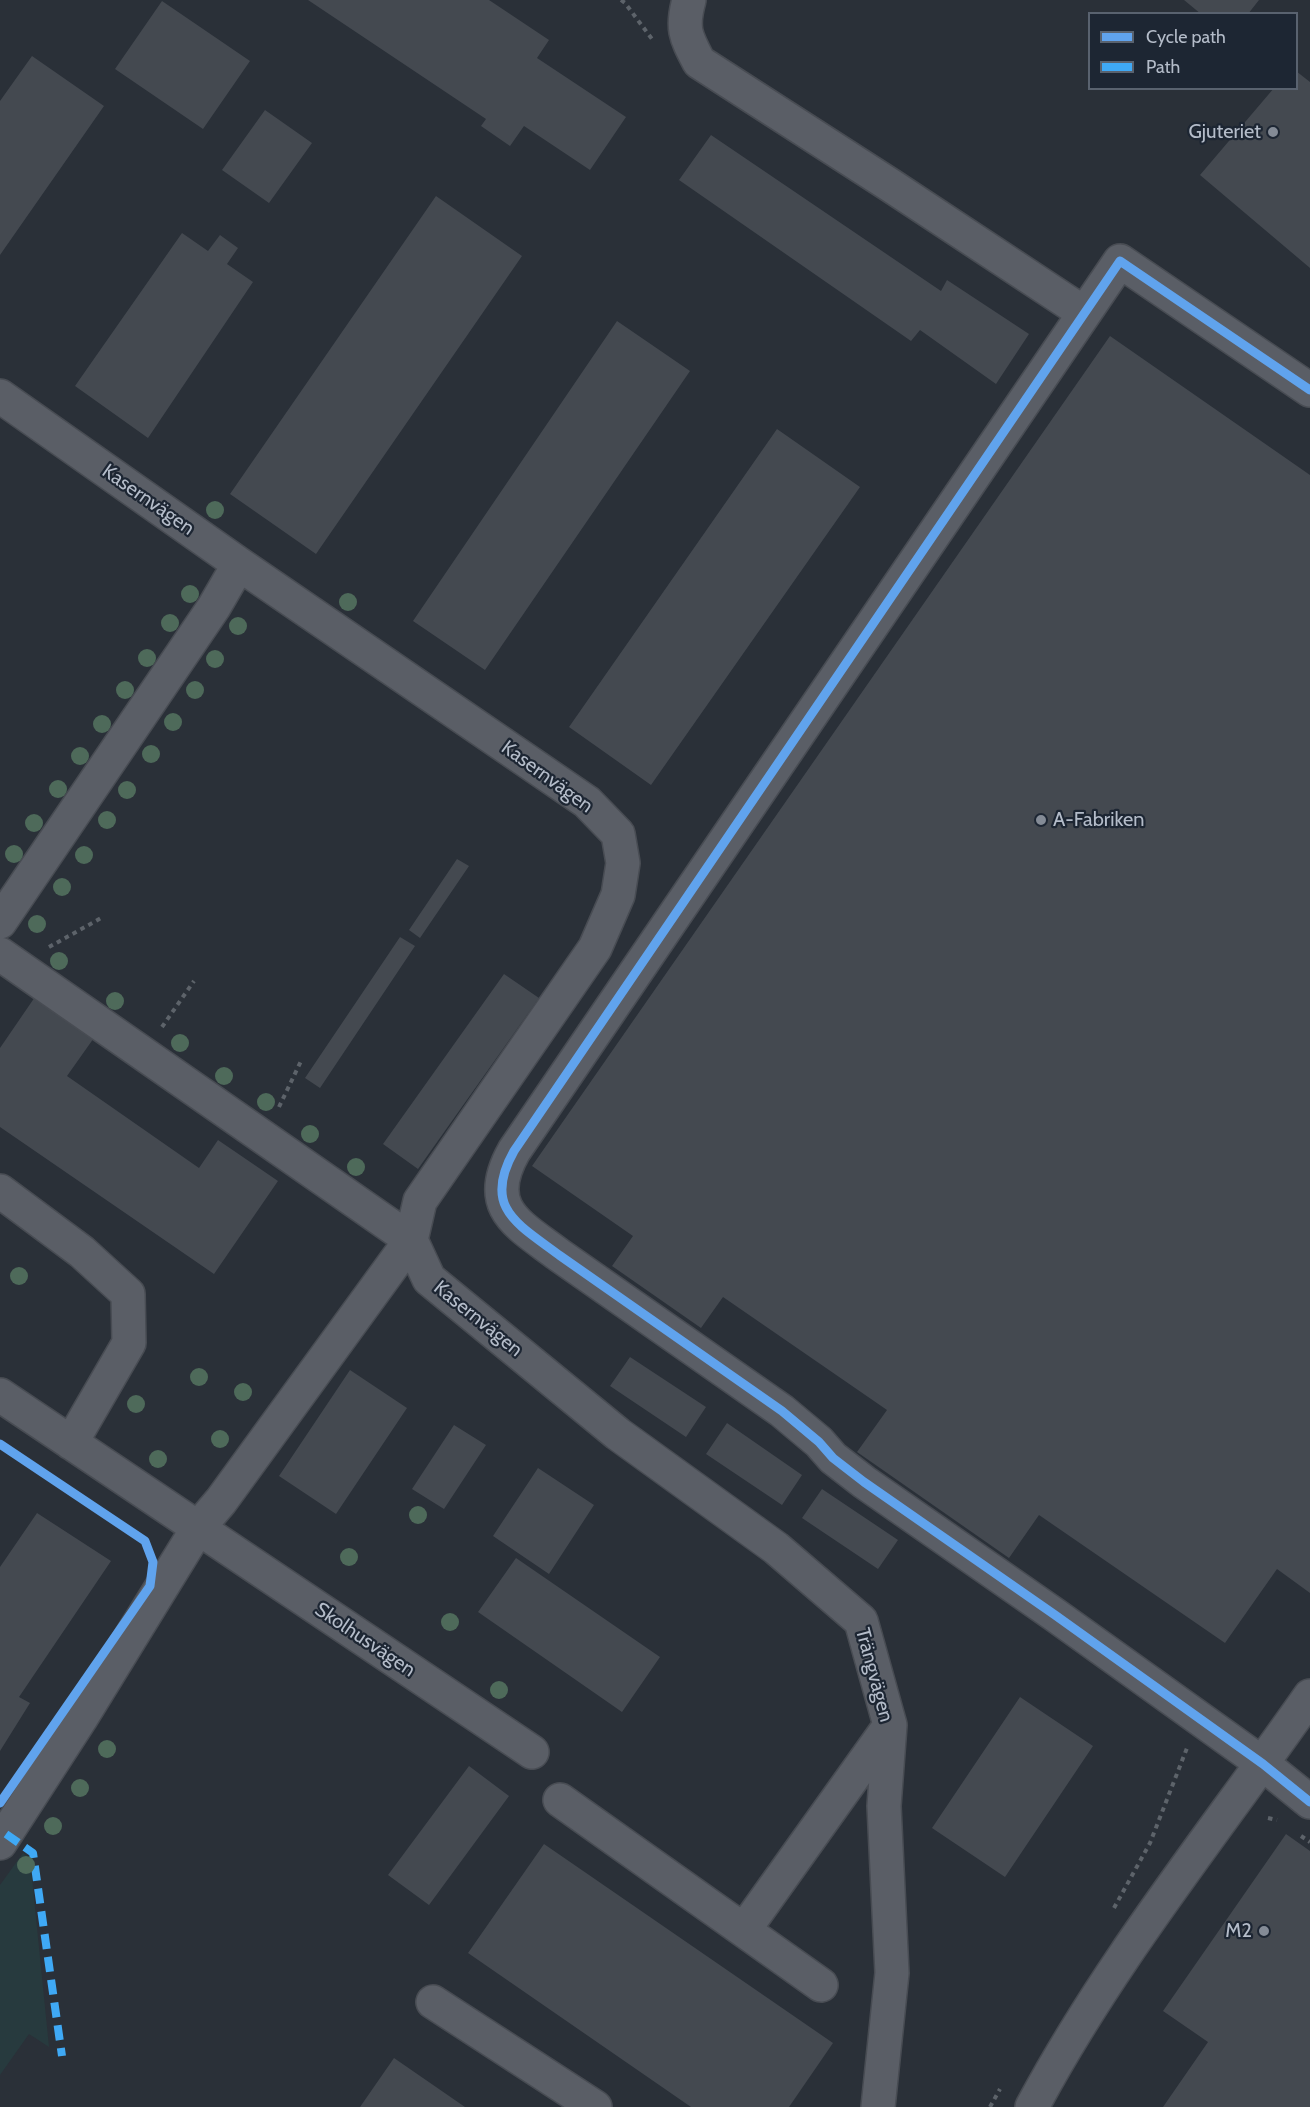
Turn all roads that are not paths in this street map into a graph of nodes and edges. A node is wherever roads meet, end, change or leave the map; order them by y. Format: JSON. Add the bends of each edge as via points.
{"nodes":[{"id":1,"x":689,"y":0,"type":"edge"},
{"id":2,"x":1084,"y":313,"type":"junction"},
{"id":3,"x":1310,"y":390,"type":"edge"},
{"id":4,"x":0,"y":396,"type":"edge"},
{"id":5,"x":239,"y":564,"type":"junction"},
{"id":6,"x":0,"y":922,"type":"edge"},
{"id":7,"x":8,"y":959,"type":"edge"},
{"id":8,"x":0,"y":1191,"type":"edge"},
{"id":9,"x":411,"y":1240,"type":"junction"},
{"id":10,"x":0,"y":1395,"type":"edge"},
{"id":11,"x":618,"y":1434,"type":"joint"},
{"id":12,"x":71,"y":1443,"type":"junction"},
{"id":13,"x":198,"y":1528,"type":"junction"},
{"id":14,"x":1310,"y":1696,"type":"edge"},
{"id":15,"x":890,"y":1725,"type":"junction"},
{"id":16,"x":532,"y":1752,"type":"dead end"},
{"id":17,"x":1263,"y":1764,"type":"junction"},
{"id":18,"x":560,"y":1800,"type":"dead end"},
{"id":19,"x":1310,"y":1802,"type":"edge"},
{"id":20,"x":0,"y":1843,"type":"edge"},
{"id":21,"x":744,"y":1930,"type":"junction"},
{"id":22,"x":821,"y":1985,"type":"dead end"},
{"id":23,"x":433,"y":2002,"type":"dead end"},
{"id":24,"x":595,"y":2107,"type":"edge"},
{"id":25,"x":878,"y":2107,"type":"edge"},
{"id":26,"x":1032,"y":2107,"type":"edge"}],
"edges":[{"from":1,"to":2,"type":"street","via":[[684,16],[686,36],[699,62]]},
{"from":2,"to":3,"type":"street","via":[[1120,261]]},
{"from":2,"to":17,"type":"street","via":[[514,1151],[501,1180],[501,1196],[508,1212],[524,1229],[782,1411],[864,1482]]},
{"from":4,"to":5,"type":"street","name":"Kasernvägen"},
{"from":5,"to":6,"type":"street","via":[[214,607]]},
{"from":5,"to":9,"type":"street","name":"Kasernvägen","via":[[587,802],[618,834],[623,863],[618,895],[595,948],[420,1201]]},
{"from":7,"to":9,"type":"street"},
{"from":8,"to":12,"type":"street","via":[[82,1252],[128,1294],[129,1343]]},
{"from":9,"to":11,"type":"street","name":"Kasernvägen","via":[[429,1279]]},
{"from":9,"to":13,"type":"street"},
{"from":10,"to":12,"type":"street","name":"Skolhusvägen"},
{"from":11,"to":15,"type":"street","name":"Trängvägen","via":[[776,1548],[861,1621]]},
{"from":12,"to":13,"type":"street","name":"Skolhusvägen"},
{"from":13,"to":16,"type":"street","name":"Skolhusvägen"},
{"from":13,"to":20,"type":"street"},
{"from":14,"to":17,"type":"street"},
{"from":15,"to":21,"type":"street"},
{"from":15,"to":25,"type":"street","name":"Trängvägen","via":[[884,1806],[892,1973]]},
{"from":17,"to":19,"type":"street"},
{"from":17,"to":26,"type":"street","via":[[1121,1959]]},
{"from":18,"to":21,"type":"street"},
{"from":21,"to":22,"type":"street"},
{"from":23,"to":24,"type":"street"}]}
